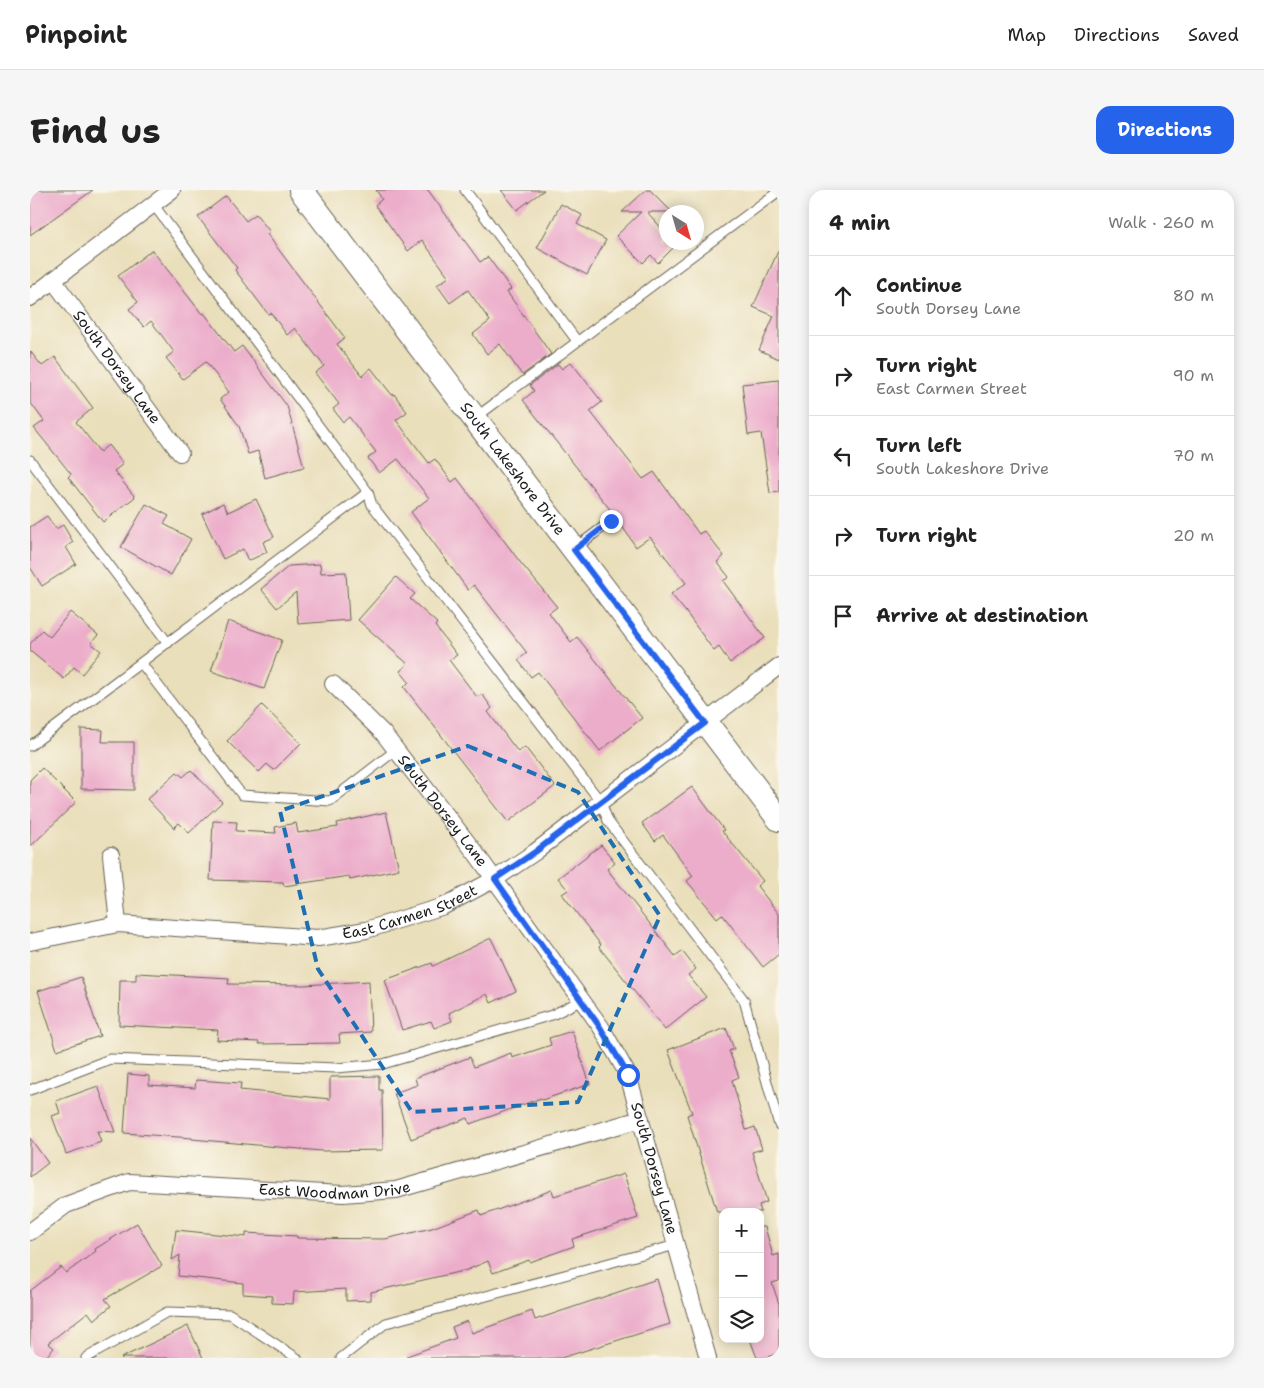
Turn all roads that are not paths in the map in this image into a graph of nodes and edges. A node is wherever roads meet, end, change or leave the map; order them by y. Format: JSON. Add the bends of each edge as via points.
{"nodes":[{"id":1,"x":172,"y":190,"type":"edge"},
{"id":2,"x":301,"y":190,"type":"edge"},
{"id":3,"x":465,"y":190,"type":"edge"},
{"id":4,"x":779,"y":191,"type":"edge"},
{"id":5,"x":152,"y":204,"type":"junction"},
{"id":6,"x":53,"y":280,"type":"junction"},
{"id":7,"x":30,"y":298,"type":"edge"},
{"id":8,"x":577,"y":341,"type":"junction"},
{"id":9,"x":474,"y":418,"type":"junction"},
{"id":10,"x":180,"y":452,"type":"dead end"},
{"id":11,"x":30,"y":460,"type":"edge"},
{"id":12,"x":368,"y":492,"type":"junction"},
{"id":13,"x":611,"y":521,"type":"dead end"},
{"id":14,"x":574,"y":550,"type":"junction"},
{"id":15,"x":168,"y":643,"type":"junction"},
{"id":16,"x":141,"y":663,"type":"junction"},
{"id":17,"x":779,"y":666,"type":"edge"},
{"id":18,"x":333,"y":684,"type":"dead end"},
{"id":19,"x":705,"y":723,"type":"junction"},
{"id":20,"x":30,"y":746,"type":"edge"},
{"id":21,"x":396,"y":750,"type":"junction"},
{"id":22,"x":600,"y":802,"type":"junction"},
{"id":23,"x":779,"y":819,"type":"edge"},
{"id":24,"x":111,"y":855,"type":"dead end"},
{"id":25,"x":495,"y":879,"type":"junction"},
{"id":26,"x":118,"y":924,"type":"junction"},
{"id":27,"x":30,"y":942,"type":"edge"},
{"id":28,"x":582,"y":1000,"type":"junction"},
{"id":29,"x":30,"y":1090,"type":"edge"},
{"id":30,"x":640,"y":1119,"type":"junction"},
{"id":31,"x":779,"y":1124,"type":"edge"},
{"id":32,"x":30,"y":1232,"type":"edge"},
{"id":33,"x":676,"y":1245,"type":"junction"},
{"id":34,"x":86,"y":1358,"type":"edge"},
{"id":35,"x":297,"y":1358,"type":"edge"},
{"id":36,"x":341,"y":1358,"type":"edge"},
{"id":37,"x":708,"y":1358,"type":"edge"}],
"edges":[{"from":1,"to":5,"type":"street"},
{"from":2,"to":9,"type":"street","name":"South Lakeshore Drive"},
{"from":3,"to":8,"type":"lane"},
{"from":4,"to":8,"type":"lane"},
{"from":5,"to":6,"type":"street"},
{"from":5,"to":12,"type":"lane"},
{"from":6,"to":7,"type":"street"},
{"from":6,"to":10,"type":"street","name":"South Dorsey Lane"},
{"from":8,"to":9,"type":"lane"},
{"from":9,"to":14,"type":"street","name":"South Lakeshore Drive"},
{"from":11,"to":15,"type":"lane"},
{"from":12,"to":15,"type":"lane"},
{"from":12,"to":22,"type":"lane","via":[[372,505]]},
{"from":13,"to":14,"type":"lane"},
{"from":14,"to":19,"type":"street","name":"South Lakeshore Drive"},
{"from":15,"to":16,"type":"lane"},
{"from":16,"to":20,"type":"lane"},
{"from":16,"to":21,"type":"lane","via":[[242,795],[330,801]]},
{"from":17,"to":19,"type":"street","name":"East Carmen Street"},
{"from":18,"to":21,"type":"street","name":"South Dorsey Lane"},
{"from":19,"to":22,"type":"street","name":"East Carmen Street"},
{"from":19,"to":23,"type":"street","name":"South Lakeshore Drive"},
{"from":21,"to":25,"type":"street","name":"South Dorsey Lane"},
{"from":22,"to":25,"type":"street","name":"East Carmen Street"},
{"from":22,"to":31,"type":"lane","via":[[608,821],[744,1000]]},
{"from":24,"to":26,"type":"street"},
{"from":25,"to":26,"type":"street","name":"East Carmen Street","via":[[444,906],[366,930],[318,938]]},
{"from":25,"to":28,"type":"street","name":"South Dorsey Lane"},
{"from":26,"to":27,"type":"street","name":"East Carmen Street"},
{"from":28,"to":29,"type":"lane","via":[[552,1016],[383,1064],[336,1068],[110,1059]]},
{"from":28,"to":30,"type":"street","name":"South Dorsey Lane","via":[[628,1075]]},
{"from":30,"to":32,"type":"street","name":"East Woodman Drive","via":[[396,1190],[343,1194],[129,1182],[66,1205]]},
{"from":30,"to":33,"type":"street","name":"South Dorsey Lane"},
{"from":33,"to":36,"type":"lane","via":[[386,1323]]},
{"from":33,"to":37,"type":"street","name":"South Dorsey Lane"},
{"from":34,"to":35,"type":"lane","via":[[167,1312],[230,1314]]}]}
